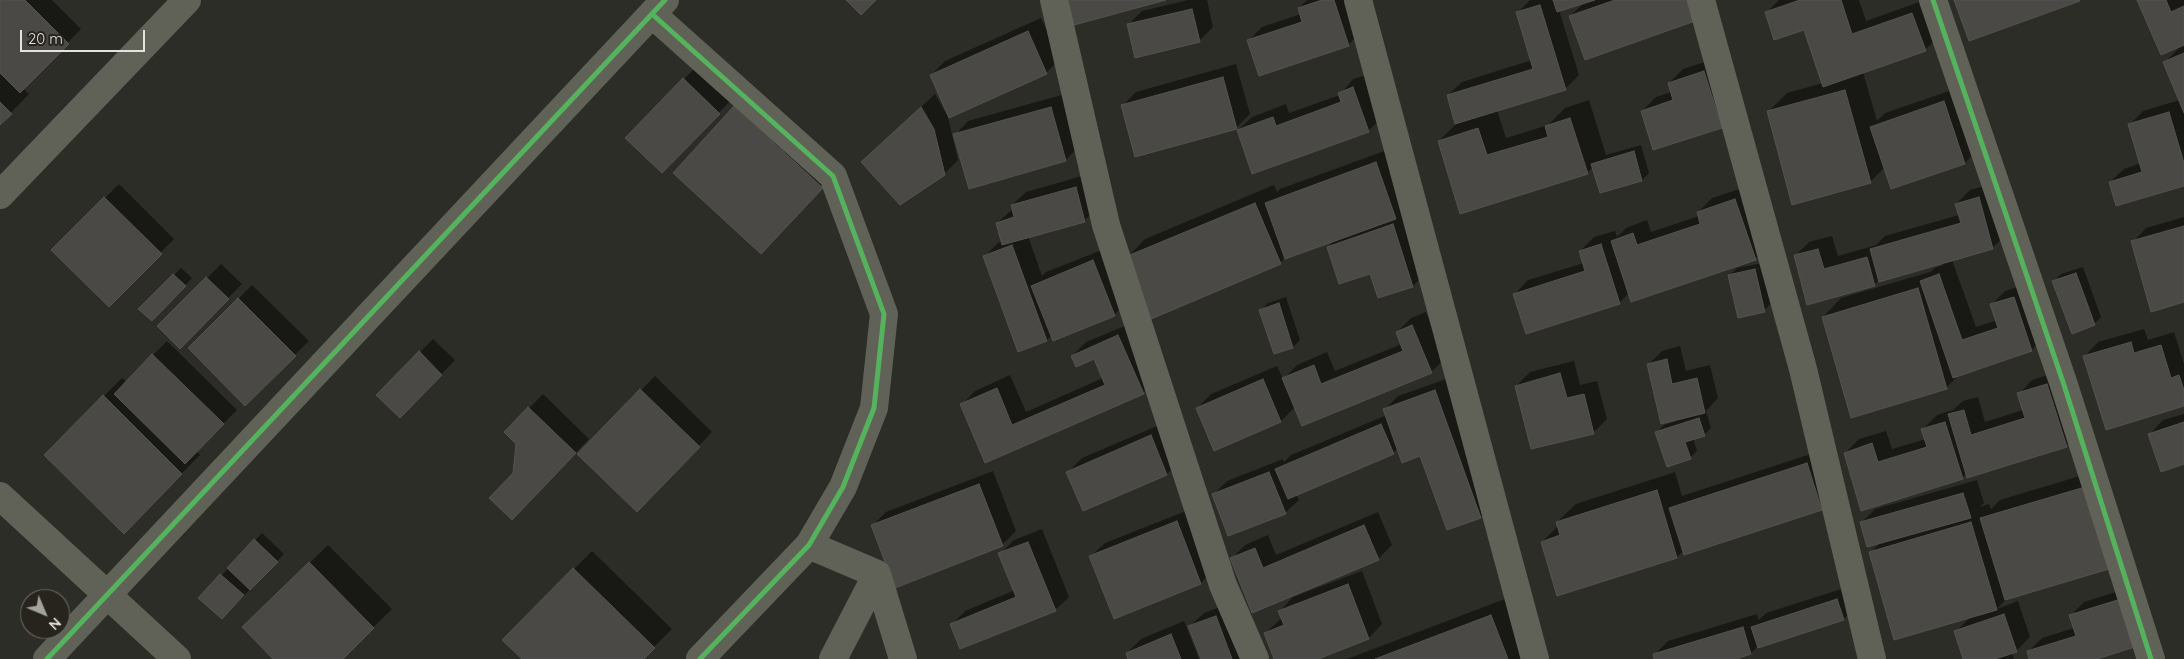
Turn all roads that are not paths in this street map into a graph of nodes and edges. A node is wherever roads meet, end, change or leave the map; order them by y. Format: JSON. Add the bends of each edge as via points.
{"nodes":[{"id":1,"x":187,"y":0,"type":"edge"},
{"id":2,"x":1054,"y":0,"type":"edge"},
{"id":3,"x":1358,"y":0,"type":"edge"},
{"id":4,"x":1700,"y":0,"type":"edge"},
{"id":5,"x":1933,"y":0,"type":"edge"},
{"id":6,"x":658,"y":7,"type":"edge"},
{"id":7,"x":0,"y":195,"type":"edge"},
{"id":8,"x":0,"y":496,"type":"edge"},
{"id":9,"x":809,"y":545,"type":"junction"},
{"id":10,"x":877,"y":574,"type":"junction"},
{"id":11,"x":107,"y":594,"type":"junction"},
{"id":12,"x":48,"y":659,"type":"edge"},
{"id":13,"x":177,"y":659,"type":"edge"},
{"id":14,"x":700,"y":659,"type":"edge"},
{"id":15,"x":833,"y":659,"type":"edge"},
{"id":16,"x":903,"y":659,"type":"edge"},
{"id":17,"x":1255,"y":659,"type":"edge"},
{"id":18,"x":1536,"y":659,"type":"edge"},
{"id":19,"x":1872,"y":659,"type":"edge"},
{"id":20,"x":2151,"y":659,"type":"edge"}],
"edges":[{"from":1,"to":7,"type":"street"},
{"from":2,"to":17,"type":"street","via":[[1106,224],[1223,585]]},
{"from":3,"to":18,"type":"street"},
{"from":4,"to":19,"type":"street","via":[[1803,369]]},
{"from":5,"to":20,"type":"street","via":[[2064,385]]},
{"from":6,"to":9,"type":"street","via":[[833,176],[884,314],[874,408],[843,487]]},
{"from":6,"to":11,"type":"street"},
{"from":8,"to":11,"type":"street"},
{"from":9,"to":10,"type":"street"},
{"from":9,"to":14,"type":"street"},
{"from":10,"to":15,"type":"street"},
{"from":10,"to":16,"type":"street"},
{"from":11,"to":12,"type":"street"},
{"from":11,"to":13,"type":"street"}]}
